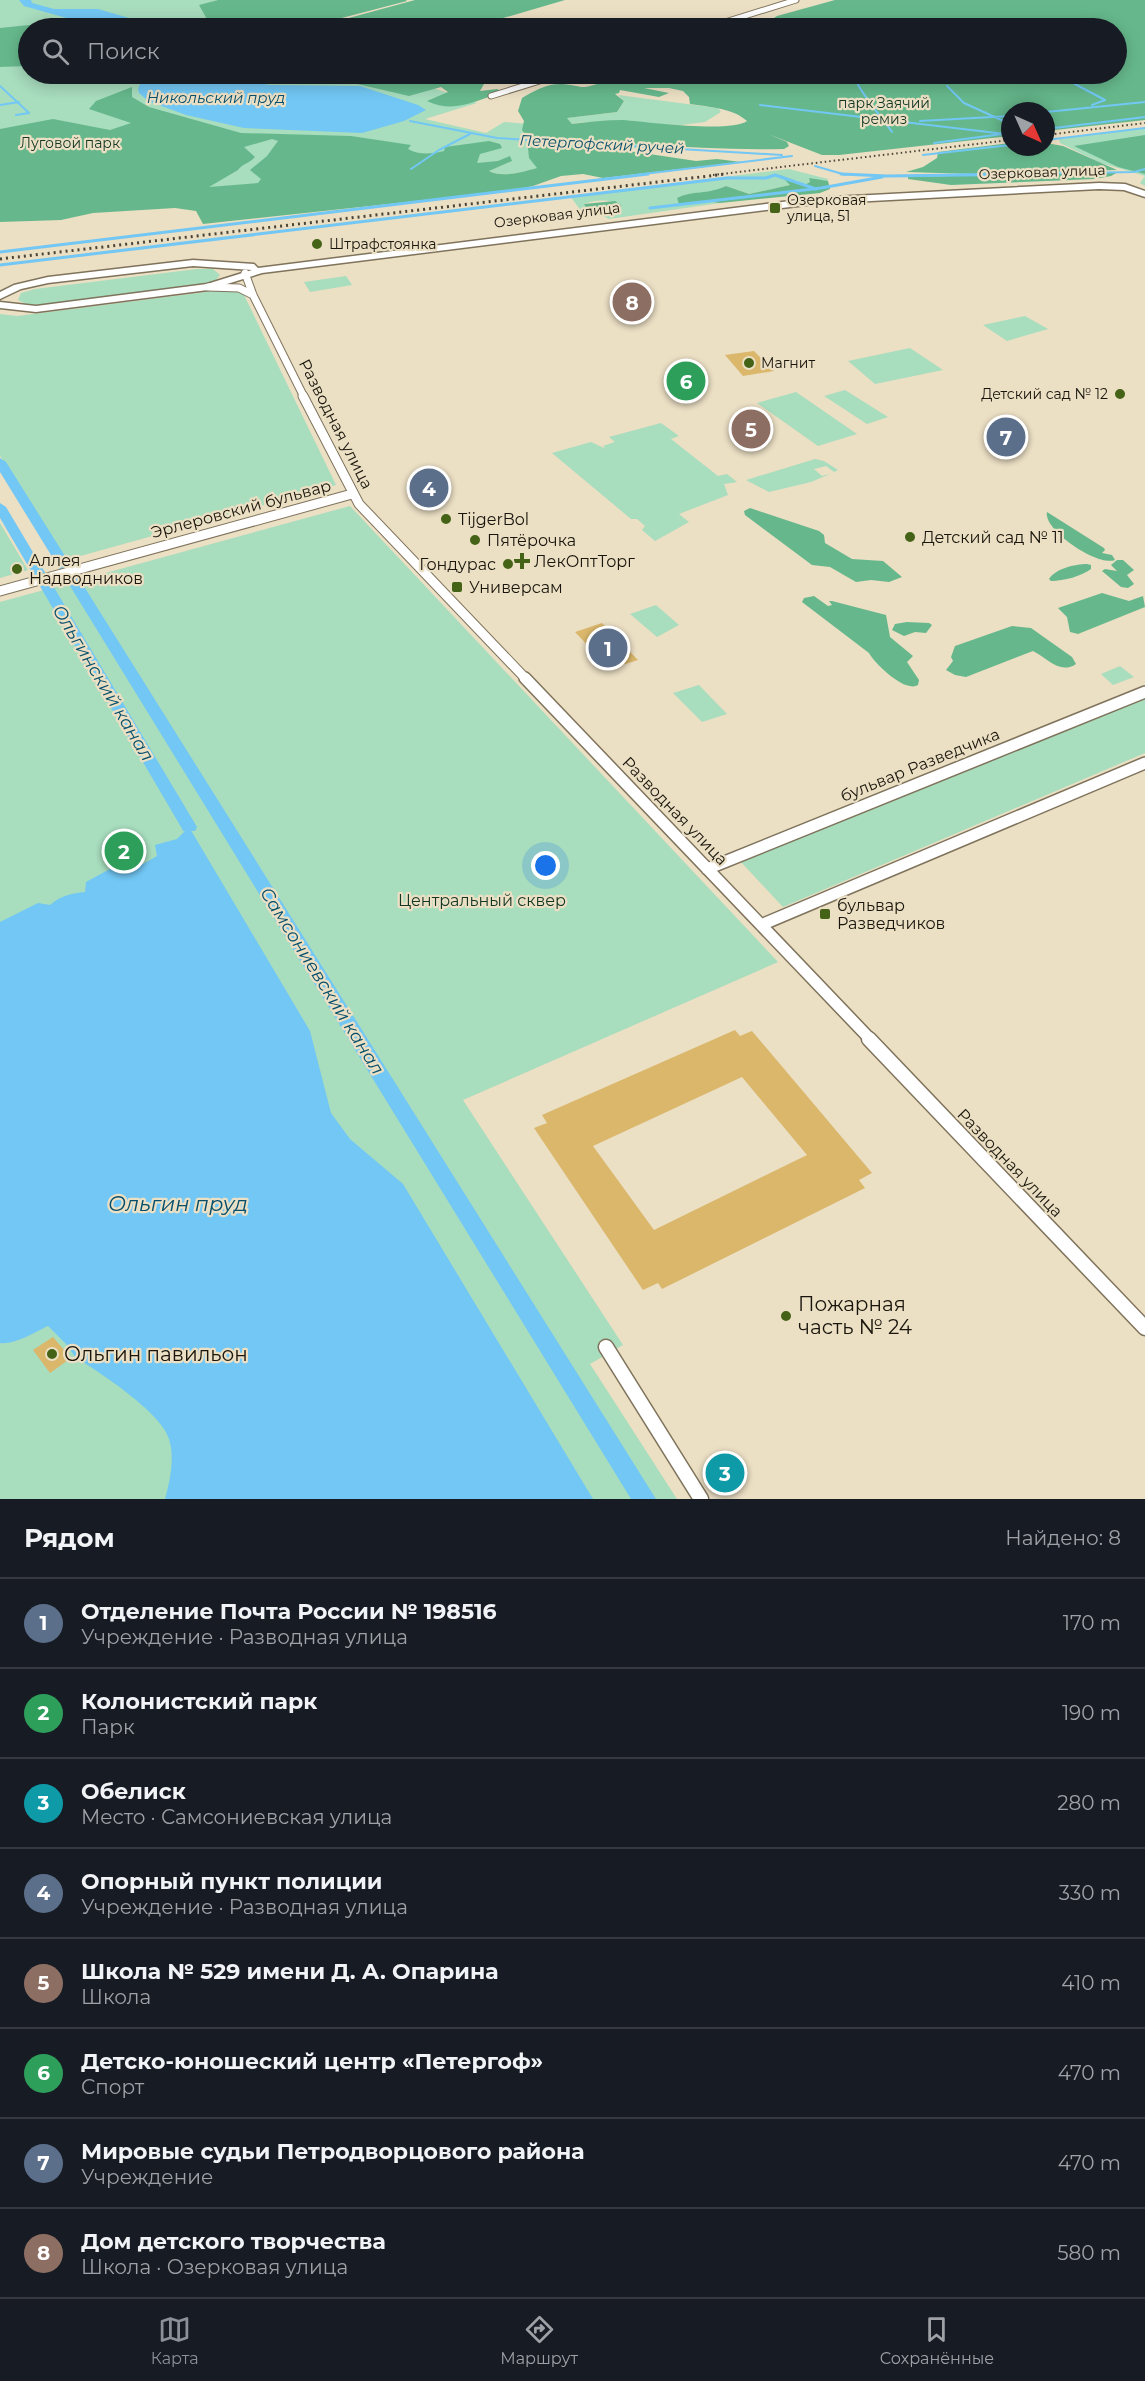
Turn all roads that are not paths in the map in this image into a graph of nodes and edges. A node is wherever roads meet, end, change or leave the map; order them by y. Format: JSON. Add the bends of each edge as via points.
{"nodes":[{"id":1,"x":796,"y":0,"type":"edge"},
{"id":2,"x":738,"y":18,"type":"edge"},
{"id":3,"x":530,"y":84,"type":"edge"},
{"id":4,"x":491,"y":96,"type":"dead end"},
{"id":5,"x":1145,"y":191,"type":"edge"},
{"id":6,"x":244,"y":270,"type":"junction"},
{"id":7,"x":29,"y":284,"type":"junction"},
{"id":8,"x":208,"y":287,"type":"junction"},
{"id":9,"x":253,"y":295,"type":"junction"},
{"id":10,"x":0,"y":296,"type":"edge"},
{"id":11,"x":0,"y":305,"type":"edge"},
{"id":12,"x":25,"y":309,"type":"junction"},
{"id":13,"x":352,"y":494,"type":"junction"},
{"id":14,"x":0,"y":591,"type":"edge"},
{"id":15,"x":1145,"y":692,"type":"edge"},
{"id":16,"x":1145,"y":763,"type":"edge"},
{"id":17,"x":707,"y":869,"type":"junction"},
{"id":18,"x":761,"y":926,"type":"junction"},
{"id":19,"x":1145,"y":1328,"type":"edge"},
{"id":20,"x":606,"y":1347,"type":"dead end"},
{"id":21,"x":701,"y":1499,"type":"edge"}],
"edges":[{"from":1,"to":2,"type":"street"},
{"from":3,"to":4,"type":"street"},
{"from":5,"to":6,"type":"street","name":"Озерковая улица","via":[[1121,185],[814,201]]},
{"from":6,"to":7,"type":"street","name":"Озерковая улица","via":[[216,263],[193,263]]},
{"from":6,"to":8,"type":"street","name":"Озерковая улица"},
{"from":6,"to":9,"type":"street","name":"Разводная улица"},
{"from":7,"to":10,"type":"street","name":"Озерковая улица"},
{"from":7,"to":12,"type":"street","via":[[11,298],[16,306]]},
{"from":8,"to":9,"type":"street","name":"Озерковая улица","via":[[239,288]]},
{"from":8,"to":12,"type":"street","name":"Озерковая улица"},
{"from":9,"to":13,"type":"street","name":"Разводная улица"},
{"from":11,"to":12,"type":"street","name":"Озерковая улица"},
{"from":13,"to":14,"type":"street","name":"Эрлеровский бульвар"},
{"from":13,"to":17,"type":"street","name":"Разводная улица"},
{"from":15,"to":17,"type":"street","name":"бульвар Разведчика"},
{"from":16,"to":18,"type":"street"},
{"from":17,"to":18,"type":"street","name":"Разводная улица"},
{"from":18,"to":19,"type":"street","name":"Разводная улица"},
{"from":20,"to":21,"type":"street"}]}
